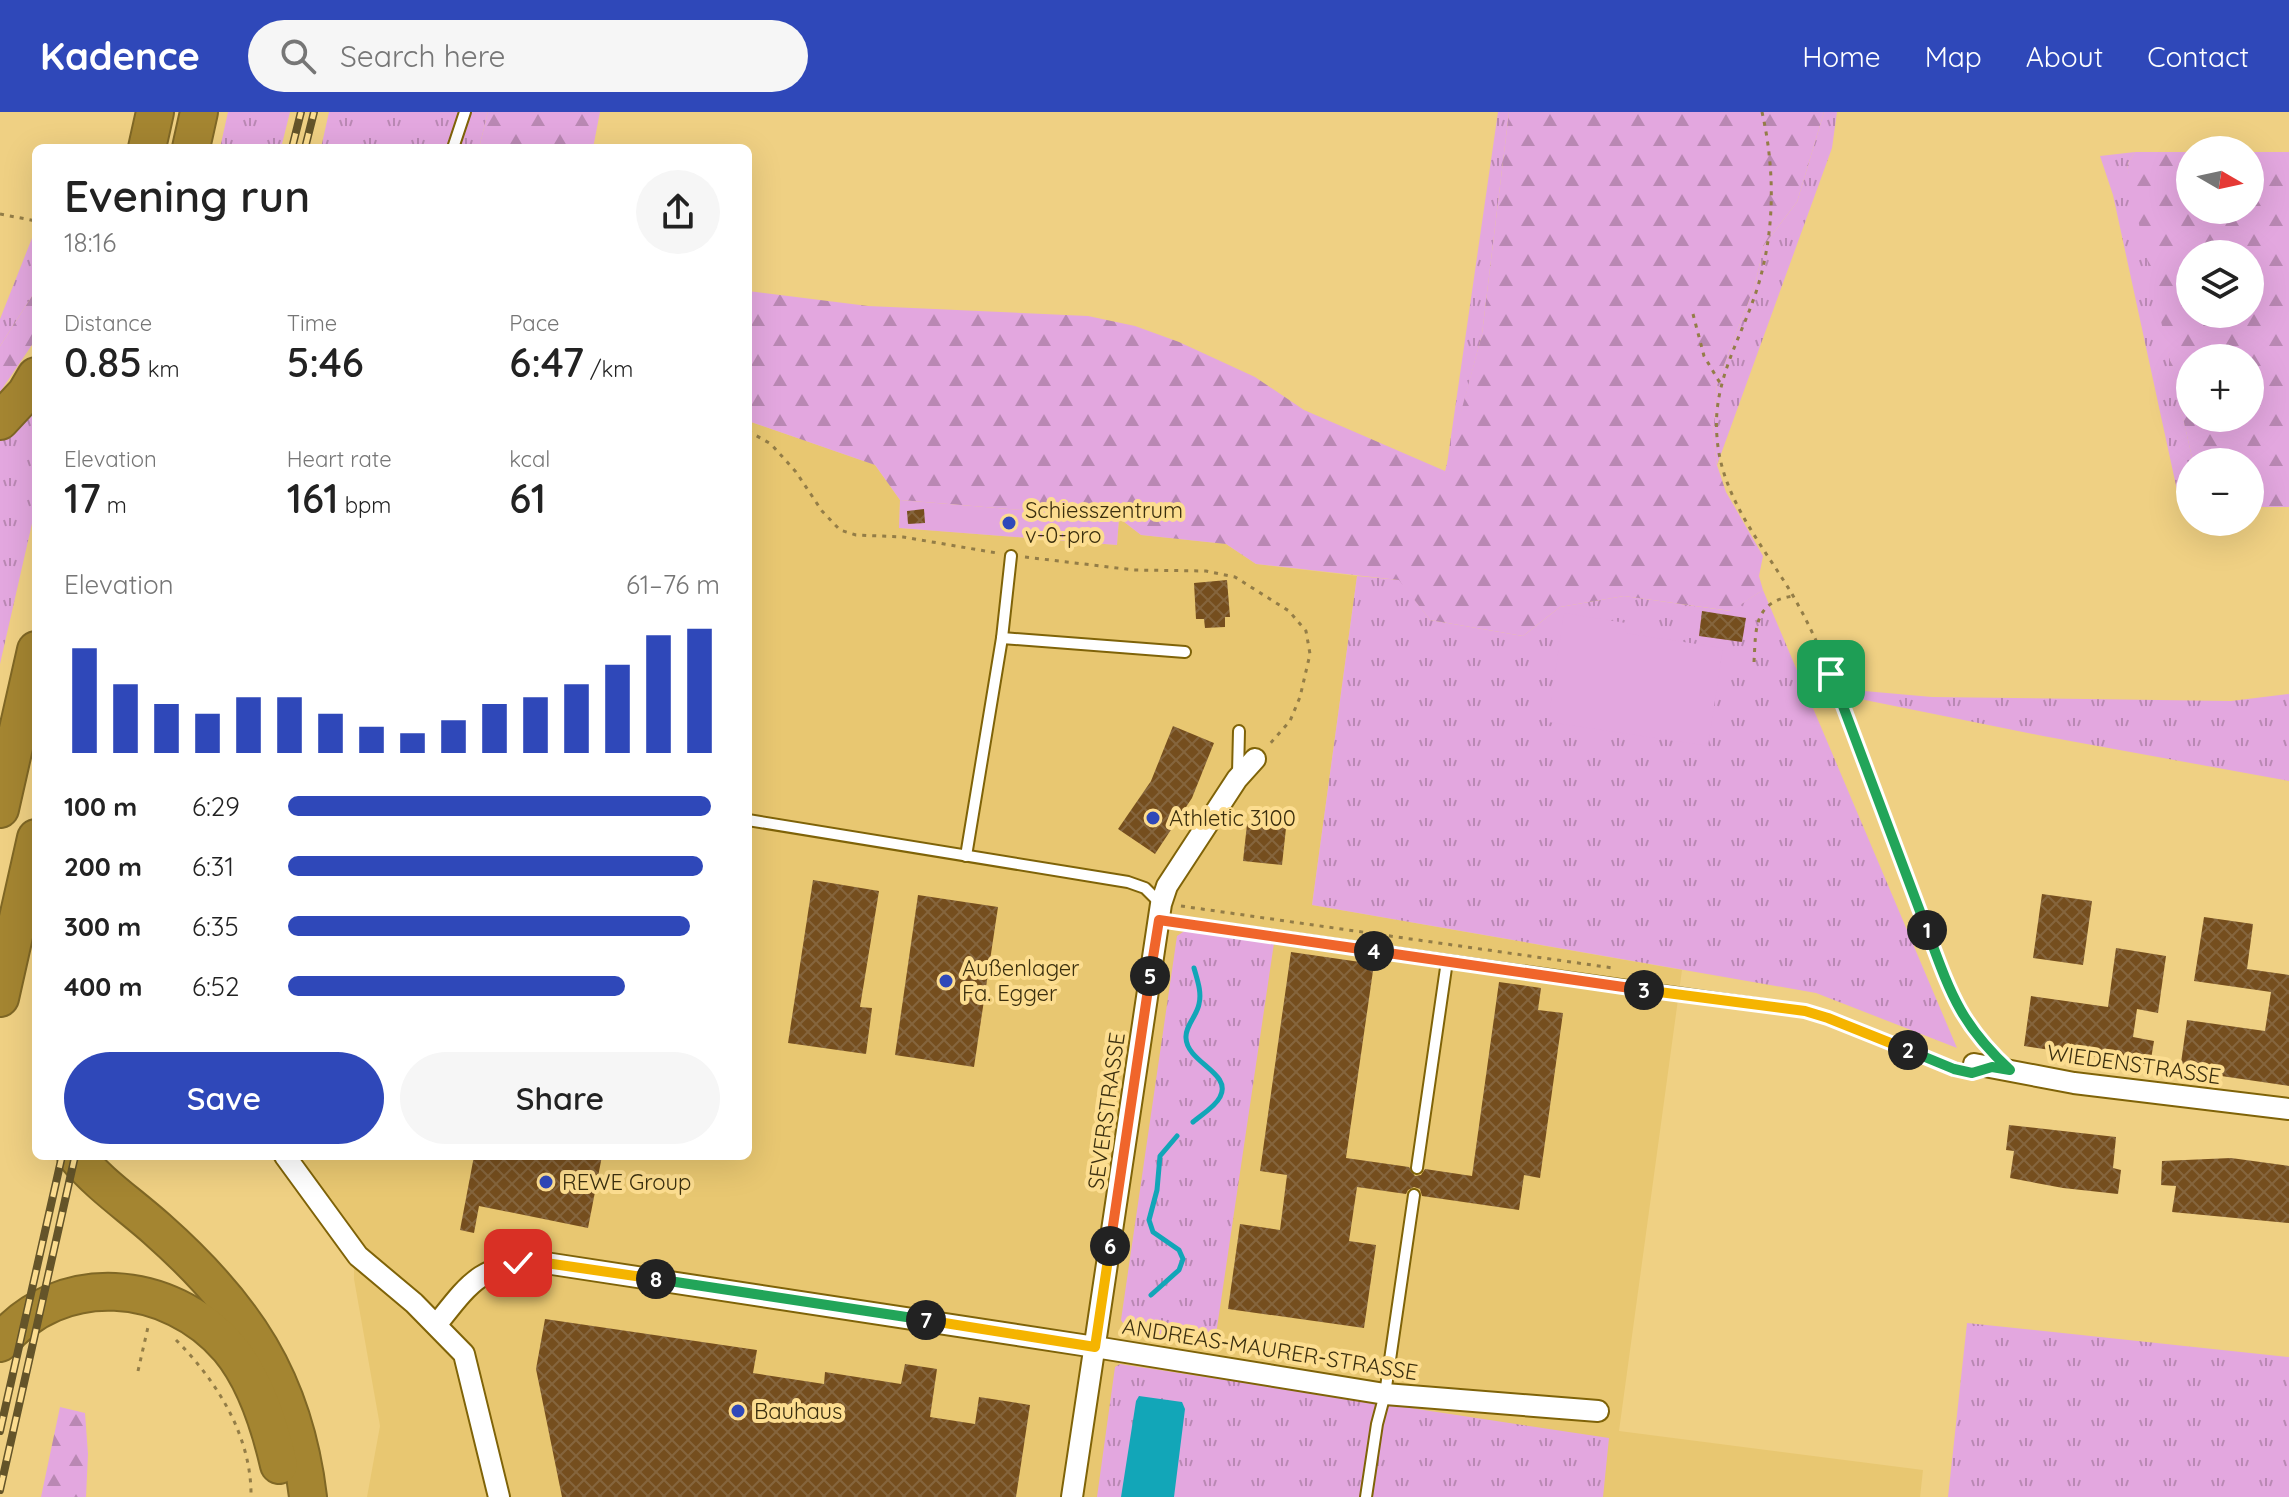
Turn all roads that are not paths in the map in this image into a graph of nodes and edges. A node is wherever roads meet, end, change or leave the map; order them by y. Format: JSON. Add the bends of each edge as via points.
{"nodes":[{"id":1,"x":155,"y":112,"type":"edge"},
{"id":2,"x":199,"y":112,"type":"edge"},
{"id":3,"x":465,"y":112,"type":"edge"},
{"id":4,"x":148,"y":144,"type":"edge"},
{"id":5,"x":192,"y":144,"type":"edge"},
{"id":6,"x":454,"y":144,"type":"edge"},
{"id":7,"x":32,"y":383,"type":"edge"},
{"id":8,"x":0,"y":421,"type":"edge"},
{"id":9,"x":1011,"y":556,"type":"road end"},
{"id":10,"x":1002,"y":638,"type":"junction"},
{"id":11,"x":1185,"y":652,"type":"dead end"},
{"id":12,"x":32,"y":668,"type":"edge"},
{"id":13,"x":1239,"y":731,"type":"dead end"},
{"id":14,"x":1255,"y":759,"type":"road end"},
{"id":15,"x":1237,"y":779,"type":"junction"},
{"id":16,"x":0,"y":809,"type":"edge"},
{"id":17,"x":752,"y":821,"type":"edge"},
{"id":18,"x":32,"y":856,"type":"edge"},
{"id":19,"x":966,"y":856,"type":"junction"},
{"id":20,"x":1160,"y":912,"type":"junction"},
{"id":21,"x":1447,"y":961,"type":"junction"},
{"id":22,"x":0,"y":998,"type":"edge"},
{"id":23,"x":1992,"y":1067,"type":"joint"},
{"id":24,"x":2289,"y":1109,"type":"edge"},
{"id":25,"x":79,"y":1160,"type":"edge"},
{"id":26,"x":288,"y":1160,"type":"edge"},
{"id":27,"x":1417,"y":1168,"type":"dead end"},
{"id":28,"x":1414,"y":1195,"type":"dead end"},
{"id":29,"x":437,"y":1324,"type":"junction"},
{"id":30,"x":0,"y":1343,"type":"edge"},
{"id":31,"x":1095,"y":1347,"type":"junction"},
{"id":32,"x":1385,"y":1394,"type":"junction"},
{"id":33,"x":1598,"y":1411,"type":"dead end"},
{"id":34,"x":285,"y":1497,"type":"edge"},
{"id":35,"x":308,"y":1497,"type":"edge"},
{"id":36,"x":499,"y":1497,"type":"edge"},
{"id":37,"x":1072,"y":1497,"type":"edge"},
{"id":38,"x":1366,"y":1497,"type":"edge"}],
"edges":[{"from":1,"to":4,"type":"highway"},
{"from":2,"to":5,"type":"highway"},
{"from":3,"to":6,"type":"lane"},
{"from":7,"to":8,"type":"highway"},
{"from":9,"to":10,"type":"lane"},
{"from":10,"to":11,"type":"lane"},
{"from":10,"to":19,"type":"lane"},
{"from":12,"to":16,"type":"highway"},
{"from":13,"to":15,"type":"lane"},
{"from":14,"to":15,"type":"street","name":"SEVERSTRASSE"},
{"from":15,"to":20,"type":"street","name":"SEVERSTRASSE","via":[[1167,886]]},
{"from":17,"to":19,"type":"lane"},
{"from":18,"to":22,"type":"highway"},
{"from":19,"to":20,"type":"lane","via":[[1128,882],[1145,888]]},
{"from":20,"to":21,"type":"lane"},
{"from":20,"to":31,"type":"street","name":"SEVERSTRASSE"},
{"from":21,"to":23,"type":"lane","via":[[1805,1011],[1954,1069],[1972,1073]]},
{"from":21,"to":27,"type":"lane"},
{"from":23,"to":24,"type":"street","name":"WIEDENSTRASSE","via":[[2074,1083]]},
{"from":25,"to":35,"type":"highway","via":[[179,1248],[237,1310],[268,1358],[287,1402]]},
{"from":26,"to":29,"type":"street","via":[[358,1256]]},
{"from":28,"to":32,"type":"lane"},
{"from":29,"to":31,"type":"street","name":"ANDREAS-MAURER-STRASSE","via":[[469,1284],[494,1269],[539,1262]]},
{"from":29,"to":36,"type":"street","via":[[464,1354]]},
{"from":30,"to":34,"type":"highway","via":[[22,1321],[71,1294],[110,1290],[172,1304],[230,1349],[252,1386]]},
{"from":31,"to":32,"type":"street","name":"ANDREAS-MAURER-STRASSE"},
{"from":31,"to":37,"type":"street","name":"SEVERSTRASSE"},
{"from":32,"to":33,"type":"street","name":"ANDREAS-MAURER-STRASSE"},
{"from":32,"to":38,"type":"lane"}]}
